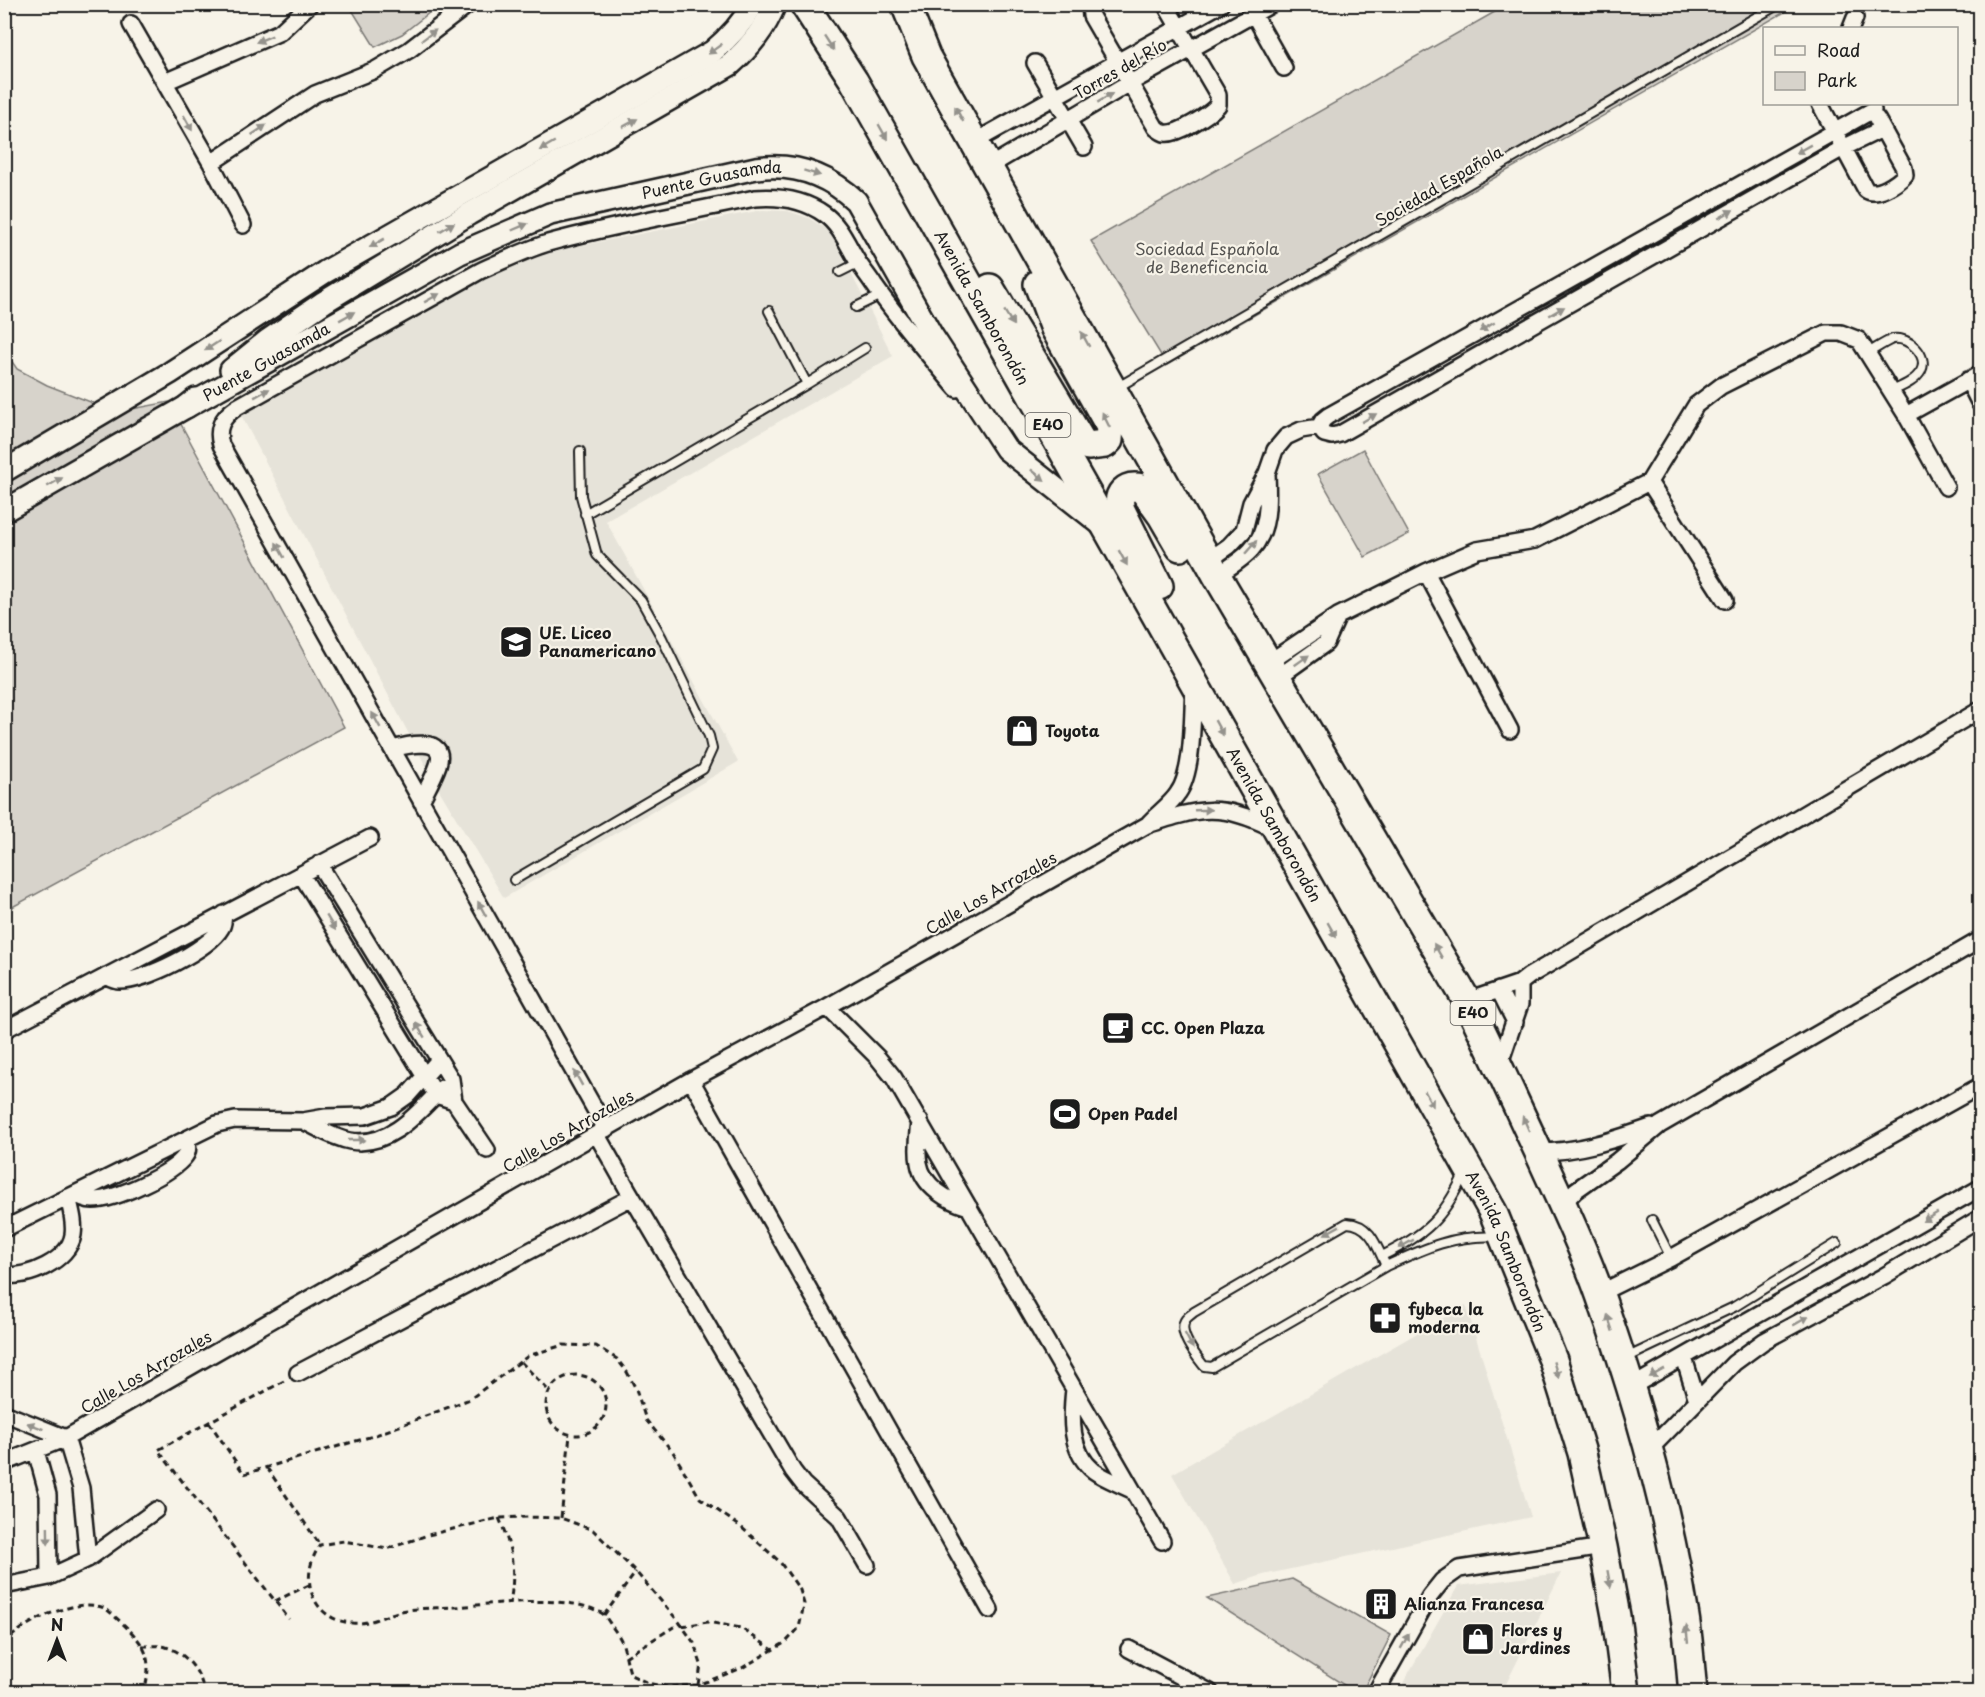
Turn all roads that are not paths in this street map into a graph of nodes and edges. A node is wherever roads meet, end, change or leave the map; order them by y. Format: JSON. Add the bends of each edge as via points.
{"nodes":[{"id":1,"x":310,"y":4,"type":"edge"},
{"id":2,"x":469,"y":4,"type":"edge"},
{"id":3,"x":753,"y":4,"type":"edge"},
{"id":4,"x":775,"y":4,"type":"edge"},
{"id":5,"x":804,"y":4,"type":"edge"},
{"id":6,"x":905,"y":4,"type":"edge"},
{"id":7,"x":1090,"y":4,"type":"edge"},
{"id":8,"x":1165,"y":4,"type":"edge"},
{"id":9,"x":1221,"y":4,"type":"edge"},
{"id":10,"x":1272,"y":4,"type":"edge"},
{"id":11,"x":1779,"y":4,"type":"edge"},
{"id":12,"x":1250,"y":10,"type":"edge"},
{"id":13,"x":131,"y":24,"type":"dead end"},
{"id":14,"x":1179,"y":28,"type":"junction"},
{"id":15,"x":1191,"y":49,"type":"junction"},
{"id":16,"x":1118,"y":61,"type":"junction"},
{"id":17,"x":1035,"y":63,"type":"dead end"},
{"id":18,"x":1284,"y":68,"type":"dead end"},
{"id":19,"x":165,"y":82,"type":"junction"},
{"id":20,"x":1130,"y":83,"type":"junction"},
{"id":21,"x":1056,"y":98,"type":"junction"},
{"id":22,"x":1821,"y":105,"type":"edge"},
{"id":23,"x":1870,"y":107,"type":"edge"},
{"id":24,"x":1069,"y":120,"type":"junction"},
{"id":25,"x":1882,"y":129,"type":"junction"},
{"id":26,"x":1835,"y":130,"type":"junction"},
{"id":27,"x":974,"y":142,"type":"junction"},
{"id":28,"x":1084,"y":147,"type":"dead end"},
{"id":29,"x":1843,"y":148,"type":"junction"},
{"id":30,"x":211,"y":163,"type":"junction"},
{"id":31,"x":988,"y":166,"type":"junction"},
{"id":32,"x":903,"y":168,"type":"junction"},
{"id":33,"x":1752,"y":177,"type":"junction"},
{"id":34,"x":1002,"y":191,"type":"junction"},
{"id":35,"x":1760,"y":195,"type":"junction"},
{"id":36,"x":1692,"y":211,"type":"junction"},
{"id":37,"x":243,"y":225,"type":"dead end"},
{"id":38,"x":1702,"y":228,"type":"junction"},
{"id":39,"x":1630,"y":245,"type":"junction"},
{"id":40,"x":858,"y":263,"type":"junction"},
{"id":41,"x":1641,"y":263,"type":"junction"},
{"id":42,"x":840,"y":272,"type":"dead end"},
{"id":43,"x":881,"y":295,"type":"junction"},
{"id":44,"x":856,"y":307,"type":"dead end"},
{"id":45,"x":769,"y":311,"type":"dead end"},
{"id":46,"x":1514,"y":311,"type":"junction"},
{"id":47,"x":1524,"y":330,"type":"junction"},
{"id":48,"x":865,"y":348,"type":"dead end"},
{"id":49,"x":1868,"y":353,"type":"junction"},
{"id":50,"x":1404,"y":374,"type":"junction"},
{"id":51,"x":1974,"y":377,"type":"edge"},
{"id":52,"x":807,"y":384,"type":"junction"},
{"id":53,"x":1113,"y":390,"type":"junction"},
{"id":54,"x":1415,"y":392,"type":"junction"},
{"id":55,"x":1890,"y":392,"type":"junction"},
{"id":56,"x":1980,"y":404,"type":"edge"},
{"id":57,"x":186,"y":407,"type":"junction"},
{"id":58,"x":1905,"y":415,"type":"junction"},
{"id":59,"x":1319,"y":427,"type":"junction"},
{"id":60,"x":1006,"y":449,"type":"junction"},
{"id":61,"x":580,"y":451,"type":"dead end"},
{"id":62,"x":4,"y":471,"type":"edge"},
{"id":63,"x":1649,"y":482,"type":"junction"},
{"id":64,"x":1946,"y":487,"type":"dead end"},
{"id":65,"x":4,"y":511,"type":"edge"},
{"id":66,"x":585,"y":514,"type":"junction"},
{"id":67,"x":1108,"y":530,"type":"junction"},
{"id":68,"x":1213,"y":568,"type":"junction"},
{"id":69,"x":1426,"y":572,"type":"junction"},
{"id":70,"x":1725,"y":600,"type":"dead end"},
{"id":71,"x":1273,"y":670,"type":"junction"},
{"id":72,"x":1194,"y":683,"type":"junction"},
{"id":73,"x":1980,"y":710,"type":"edge"},
{"id":74,"x":1510,"y":730,"type":"dead end"},
{"id":75,"x":392,"y":749,"type":"junction"},
{"id":76,"x":421,"y":801,"type":"junction"},
{"id":77,"x":1147,"y":825,"type":"junction"},
{"id":78,"x":1275,"y":829,"type":"junction"},
{"id":79,"x":370,"y":838,"type":"dead end"},
{"id":80,"x":319,"y":864,"type":"junction"},
{"id":81,"x":301,"y":874,"type":"junction"},
{"id":82,"x":514,"y":880,"type":"dead end"},
{"id":83,"x":1980,"y":940,"type":"edge"},
{"id":84,"x":382,"y":968,"type":"junction"},
{"id":85,"x":366,"y":979,"type":"junction"},
{"id":86,"x":1520,"y":983,"type":"junction"},
{"id":87,"x":1499,"y":990,"type":"junction"},
{"id":88,"x":1467,"y":1001,"type":"junction"},
{"id":89,"x":827,"y":1007,"type":"junction"},
{"id":90,"x":1515,"y":1022,"type":"junction"},
{"id":91,"x":4,"y":1029,"type":"edge"},
{"id":92,"x":439,"y":1060,"type":"junction"},
{"id":93,"x":1499,"y":1066,"type":"junction"},
{"id":94,"x":425,"y":1076,"type":"junction"},
{"id":95,"x":451,"y":1079,"type":"junction"},
{"id":96,"x":691,"y":1080,"type":"junction"},
{"id":97,"x":1980,"y":1086,"type":"edge"},
{"id":98,"x":436,"y":1095,"type":"junction"},
{"id":99,"x":454,"y":1101,"type":"junction"},
{"id":100,"x":303,"y":1121,"type":"junction"},
{"id":101,"x":920,"y":1121,"type":"junction"},
{"id":102,"x":1660,"y":1125,"type":"junction"},
{"id":103,"x":602,"y":1132,"type":"junction"},
{"id":104,"x":186,"y":1139,"type":"junction"},
{"id":105,"x":1587,"y":1148,"type":"junction"},
{"id":106,"x":487,"y":1150,"type":"dead end"},
{"id":107,"x":1538,"y":1152,"type":"junction"},
{"id":108,"x":1467,"y":1167,"type":"junction"},
{"id":109,"x":1599,"y":1172,"type":"junction"},
{"id":110,"x":1980,"y":1188,"type":"edge"},
{"id":111,"x":72,"y":1195,"type":"junction"},
{"id":112,"x":632,"y":1197,"type":"junction"},
{"id":113,"x":1563,"y":1203,"type":"junction"},
{"id":114,"x":969,"y":1207,"type":"junction"},
{"id":115,"x":1980,"y":1218,"type":"edge"},
{"id":116,"x":1652,"y":1220,"type":"dead end"},
{"id":117,"x":4,"y":1229,"type":"edge"},
{"id":118,"x":1425,"y":1231,"type":"junction"},
{"id":119,"x":1503,"y":1238,"type":"junction"},
{"id":120,"x":1837,"y":1243,"type":"dead end"},
{"id":121,"x":1433,"y":1245,"type":"junction"},
{"id":122,"x":1871,"y":1251,"type":"junction"},
{"id":123,"x":1382,"y":1256,"type":"junction"},
{"id":124,"x":1671,"y":1258,"type":"junction"},
{"id":125,"x":1386,"y":1266,"type":"junction"},
{"id":126,"x":4,"y":1275,"type":"edge"},
{"id":127,"x":1884,"y":1276,"type":"junction"},
{"id":128,"x":1600,"y":1293,"type":"junction"},
{"id":129,"x":1752,"y":1319,"type":"junction"},
{"id":130,"x":1764,"y":1341,"type":"junction"},
{"id":131,"x":1684,"y":1358,"type":"junction"},
{"id":132,"x":1622,"y":1360,"type":"junction"},
{"id":133,"x":298,"y":1373,"type":"road end"},
{"id":134,"x":1631,"y":1388,"type":"junction"},
{"id":135,"x":1074,"y":1389,"type":"junction"},
{"id":136,"x":1697,"y":1400,"type":"junction"},
{"id":137,"x":4,"y":1413,"type":"edge"},
{"id":138,"x":66,"y":1438,"type":"junction"},
{"id":139,"x":36,"y":1451,"type":"junction"},
{"id":140,"x":1648,"y":1451,"type":"junction"},
{"id":141,"x":4,"y":1463,"type":"edge"},
{"id":142,"x":1132,"y":1490,"type":"junction"},
{"id":143,"x":156,"y":1510,"type":"dead end"},
{"id":144,"x":1162,"y":1541,"type":"dead end"},
{"id":145,"x":1604,"y":1547,"type":"junction"},
{"id":146,"x":88,"y":1560,"type":"junction"},
{"id":147,"x":867,"y":1565,"type":"dead end"},
{"id":148,"x":49,"y":1577,"type":"junction"},
{"id":149,"x":4,"y":1586,"type":"edge"},
{"id":150,"x":990,"y":1610,"type":"dead end"},
{"id":151,"x":1129,"y":1648,"type":"dead end"},
{"id":152,"x":1622,"y":1687,"type":"edge"},
{"id":153,"x":1210,"y":1692,"type":"edge"},
{"id":154,"x":1376,"y":1692,"type":"edge"},
{"id":155,"x":1693,"y":1692,"type":"edge"}],
"edges":[{"from":1,"to":19,"type":"street","one_way":true,"via":[[280,33]]},
{"from":30,"to":2,"type":"street","one_way":true,"via":[[315,94],[375,70],[409,50]]},
{"from":3,"to":62,"type":"main road","one_way":true,"via":[[744,21],[712,52],[325,272],[170,374]]},
{"from":57,"to":4,"type":"main road","name":"Puente Guasamda","one_way":true,"via":[[267,341],[324,302],[730,65],[755,40]]},
{"from":5,"to":32,"type":"highway","name":"Avenida Samborondón","number":"E40","one_way":true,"via":[[854,81]]},
{"from":27,"to":6,"type":"highway","number":"E40","one_way":true,"via":[[926,56]]},
{"from":7,"to":16,"type":"street","via":[[1091,16]]},
{"from":8,"to":14,"type":"street"},
{"from":9,"to":14,"type":"street","name":"Torres del Río"},
{"from":10,"to":12,"type":"street","name":"Torres del Río"},
{"from":11,"to":53,"type":"lane","name":"Sociedad Española"},
{"from":12,"to":15,"type":"street","name":"Torres del Río"},
{"from":12,"to":18,"type":"street"},
{"from":13,"to":19,"type":"street"},
{"from":14,"to":15,"type":"street"},
{"from":14,"to":16,"type":"street","name":"Torres del Río"},
{"from":15,"to":20,"type":"street","name":"Torres del Río"},
{"from":15,"to":20,"type":"street","via":[[1218,95],[1218,105],[1175,132],[1165,133],[1156,128]]},
{"from":16,"to":20,"type":"street"},
{"from":16,"to":21,"type":"street","name":"Torres del Río"},
{"from":17,"to":21,"type":"street"},
{"from":19,"to":30,"type":"street","one_way":true},
{"from":24,"to":20,"type":"street","name":"Torres del Río","one_way":true},
{"from":21,"to":24,"type":"street"},
{"from":21,"to":27,"type":"street","name":"Torres del Río"},
{"from":22,"to":26,"type":"street"},
{"from":23,"to":25,"type":"street"},
{"from":23,"to":26,"type":"street"},
{"from":24,"to":28,"type":"street"},
{"from":24,"to":31,"type":"street","name":"Torres del Río"},
{"from":25,"to":29,"type":"street"},
{"from":25,"to":29,"type":"street","via":[[1905,174],[1877,193],[1866,189]]},
{"from":26,"to":29,"type":"street"},
{"from":26,"to":33,"type":"street","one_way":true},
{"from":27,"to":31,"type":"highway","number":"E40"},
{"from":29,"to":35,"type":"street"},
{"from":30,"to":37,"type":"street"},
{"from":31,"to":34,"type":"highway","number":"E40"},
{"from":32,"to":34,"type":"highway","one_way":true,"via":[[994,294],[1082,442],[1088,446],[1105,444],[1110,427],[1055,329]]},
{"from":32,"to":67,"type":"highway","name":"Avenida Samborondón","number":"E40"},
{"from":33,"to":35,"type":"street"},
{"from":33,"to":36,"type":"street"},
{"from":53,"to":34,"type":"highway","number":"E40","one_way":true},
{"from":38,"to":35,"type":"street","one_way":true},
{"from":36,"to":38,"type":"street"},
{"from":36,"to":39,"type":"street"},
{"from":38,"to":41,"type":"street"},
{"from":39,"to":41,"type":"street"},
{"from":39,"to":46,"type":"street"},
{"from":40,"to":42,"type":"lane"},
{"from":40,"to":43,"type":"street"},
{"from":75,"to":40,"type":"street","one_way":true,"via":[[222,445],[218,435],[226,414],[480,271],[546,244],[592,232],[755,198],[795,199],[827,215]]},
{"from":47,"to":41,"type":"street","one_way":true},
{"from":43,"to":44,"type":"lane"},
{"from":43,"to":60,"type":"street"},
{"from":45,"to":52,"type":"lane"},
{"from":46,"to":47,"type":"street"},
{"from":46,"to":50,"type":"street","one_way":true},
{"from":47,"to":54,"type":"street"},
{"from":48,"to":52,"type":"lane"},
{"from":49,"to":55,"type":"street"},
{"from":49,"to":55,"type":"lane","via":[[1892,339],[1910,342],[1919,353],[1923,362],[1916,378]]},
{"from":49,"to":63,"type":"street","via":[[1859,340],[1841,333],[1826,333],[1721,386],[1696,405]]},
{"from":50,"to":54,"type":"street"},
{"from":50,"to":59,"type":"street","via":[[1328,416]]},
{"from":51,"to":56,"type":"street"},
{"from":51,"to":58,"type":"street"},
{"from":52,"to":66,"type":"lane"},
{"from":53,"to":68,"type":"highway","number":"E40"},
{"from":59,"to":54,"type":"street","one_way":true,"via":[[1324,434],[1340,434]]},
{"from":55,"to":58,"type":"street"},
{"from":57,"to":60,"type":"main road","name":"Puente Guasamda","one_way":true,"via":[[459,253],[550,214],[773,166],[828,179],[856,201],[931,334]]},
{"from":65,"to":57,"type":"main road","name":"Puente Guasamda","one_way":true},
{"from":58,"to":64,"type":"street"},
{"from":59,"to":68,"type":"street","via":[[1286,437],[1275,450],[1268,473],[1251,503],[1244,530]]},
{"from":60,"to":67,"type":"main road","name":"Puente Guasamda","one_way":true},
{"from":61,"to":66,"type":"lane","via":[[579,483]]},
{"from":63,"to":69,"type":"street","via":[[1535,540],[1478,550]]},
{"from":63,"to":70,"type":"street"},
{"from":66,"to":82,"type":"lane","via":[[597,555],[640,600],[662,638],[712,749],[703,769]]},
{"from":67,"to":72,"type":"highway","name":"Avenida Samborondón","number":"E40","one_way":true},
{"from":68,"to":71,"type":"highway","number":"E40"},
{"from":68,"to":72,"type":"highway","via":[[1188,559],[1142,488],[1122,492],[1121,510],[1181,631]]},
{"from":69,"to":71,"type":"street","via":[[1338,616],[1326,643]]},
{"from":69,"to":74,"type":"street"},
{"from":88,"to":71,"type":"highway","number":"E40","one_way":true},
{"from":72,"to":77,"type":"street","name":"Calle Los Arrozales","via":[[1186,777],[1179,792]]},
{"from":72,"to":78,"type":"highway","name":"Avenida Samborondón","number":"E40","one_way":true},
{"from":73,"to":86,"type":"street"},
{"from":75,"to":76,"type":"street"},
{"from":75,"to":76,"type":"street","via":[[422,742],[439,753],[440,763]]},
{"from":103,"to":76,"type":"street","one_way":true},
{"from":77,"to":78,"type":"street","name":"Calle Los Arrozales","one_way":true,"via":[[1206,809],[1250,817]]},
{"from":77,"to":89,"type":"street","name":"Calle Los Arrozales"},
{"from":78,"to":108,"type":"highway","name":"Avenida Samborondón","number":"E40","one_way":true},
{"from":79,"to":80,"type":"street"},
{"from":80,"to":81,"type":"street"},
{"from":80,"to":84,"type":"street"},
{"from":81,"to":85,"type":"street","one_way":true},
{"from":81,"to":91,"type":"street"},
{"from":83,"to":102,"type":"street"},
{"from":84,"to":85,"type":"street"},
{"from":92,"to":84,"type":"street","one_way":true},
{"from":85,"to":94,"type":"street"},
{"from":86,"to":87,"type":"street"},
{"from":86,"to":90,"type":"street"},
{"from":87,"to":88,"type":"street"},
{"from":87,"to":90,"type":"street"},
{"from":88,"to":93,"type":"highway","number":"E40"},
{"from":89,"to":96,"type":"street","name":"Calle Los Arrozales"},
{"from":89,"to":101,"type":"street","via":[[878,1058]]},
{"from":90,"to":93,"type":"street"},
{"from":92,"to":94,"type":"street"},
{"from":92,"to":95,"type":"street"},
{"from":107,"to":93,"type":"highway","number":"E40","one_way":true},
{"from":94,"to":98,"type":"street"},
{"from":94,"to":100,"type":"street","via":[[391,1107],[365,1116]]},
{"from":95,"to":98,"type":"street"},
{"from":95,"to":99,"type":"street"},
{"from":96,"to":103,"type":"street","name":"Calle Los Arrozales"},
{"from":96,"to":150,"type":"street"},
{"from":97,"to":124,"type":"street"},
{"from":98,"to":99,"type":"street"},
{"from":100,"to":98,"type":"street","one_way":true,"via":[[347,1140],[383,1137],[414,1118]]},
{"from":99,"to":106,"type":"street"},
{"from":100,"to":104,"type":"street","via":[[235,1120]]},
{"from":101,"to":114,"type":"street"},
{"from":101,"to":114,"type":"street","via":[[919,1164],[925,1177],[939,1193]]},
{"from":102,"to":105,"type":"street"},
{"from":102,"to":109,"type":"street"},
{"from":103,"to":112,"type":"street"},
{"from":103,"to":138,"type":"street","name":"Calle Los Arrozales"},
{"from":104,"to":111,"type":"street"},
{"from":104,"to":111,"type":"street","via":[[186,1155],[146,1182],[94,1200]]},
{"from":105,"to":107,"type":"street"},
{"from":105,"to":109,"type":"street"},
{"from":107,"to":113,"type":"highway","number":"E40"},
{"from":108,"to":118,"type":"lane","via":[[1454,1195]]},
{"from":108,"to":119,"type":"highway","name":"Avenida Samborondón","number":"E40"},
{"from":109,"to":113,"type":"street"},
{"from":110,"to":122,"type":"street","one_way":true},
{"from":111,"to":117,"type":"street"},
{"from":111,"to":126,"type":"street","via":[[73,1238],[65,1251],[28,1273]]},
{"from":112,"to":133,"type":"street"},
{"from":112,"to":147,"type":"street","via":[[793,1471],[839,1517]]},
{"from":113,"to":128,"type":"highway","number":"E40"},
{"from":114,"to":135,"type":"street"},
{"from":115,"to":127,"type":"street"},
{"from":116,"to":124,"type":"lane"},
{"from":118,"to":121,"type":"lane"},
{"from":118,"to":123,"type":"lane","one_way":true},
{"from":119,"to":121,"type":"lane","via":[[1459,1238]]},
{"from":119,"to":145,"type":"highway","name":"Avenida Samborondón","number":"E40","one_way":true,"via":[[1553,1360],[1582,1453]]},
{"from":120,"to":132,"type":"lane","via":[[1734,1307]]},
{"from":121,"to":125,"type":"lane"},
{"from":122,"to":127,"type":"street"},
{"from":122,"to":129,"type":"street"},
{"from":123,"to":125,"type":"lane"},
{"from":123,"to":125,"type":"lane","one_way":true,"via":[[1369,1232],[1357,1223],[1347,1223],[1194,1312],[1186,1319],[1184,1334],[1204,1366],[1212,1367]]},
{"from":124,"to":128,"type":"street"},
{"from":130,"to":127,"type":"street","one_way":true},
{"from":132,"to":128,"type":"highway","number":"E40","one_way":true},
{"from":129,"to":130,"type":"street"},
{"from":129,"to":131,"type":"street"},
{"from":130,"to":136,"type":"street","via":[[1734,1363]]},
{"from":131,"to":134,"type":"street","one_way":true},
{"from":131,"to":136,"type":"street"},
{"from":132,"to":134,"type":"highway","number":"E40"},
{"from":134,"to":140,"type":"highway","number":"E40"},
{"from":135,"to":142,"type":"street"},
{"from":135,"to":142,"type":"street","via":[[1072,1431],[1082,1456],[1094,1471]]},
{"from":136,"to":140,"type":"street"},
{"from":138,"to":137,"type":"street","one_way":true},
{"from":138,"to":139,"type":"street","name":"Calle Los Arrozales"},
{"from":138,"to":146,"type":"street","via":[[81,1488]]},
{"from":139,"to":141,"type":"street","name":"Calle Los Arrozales"},
{"from":139,"to":148,"type":"street","one_way":true,"via":[[48,1495]]},
{"from":155,"to":140,"type":"highway","number":"E40","one_way":true,"via":[[1684,1611]]},
{"from":142,"to":144,"type":"street"},
{"from":143,"to":146,"type":"street"},
{"from":145,"to":152,"type":"highway","name":"Avenida Samborondón","number":"E40","one_way":true},
{"from":154,"to":145,"type":"street","one_way":true,"via":[[1430,1596],[1459,1569]]},
{"from":146,"to":148,"type":"street"},
{"from":148,"to":149,"type":"street"},
{"from":151,"to":153,"type":"street"}]}
